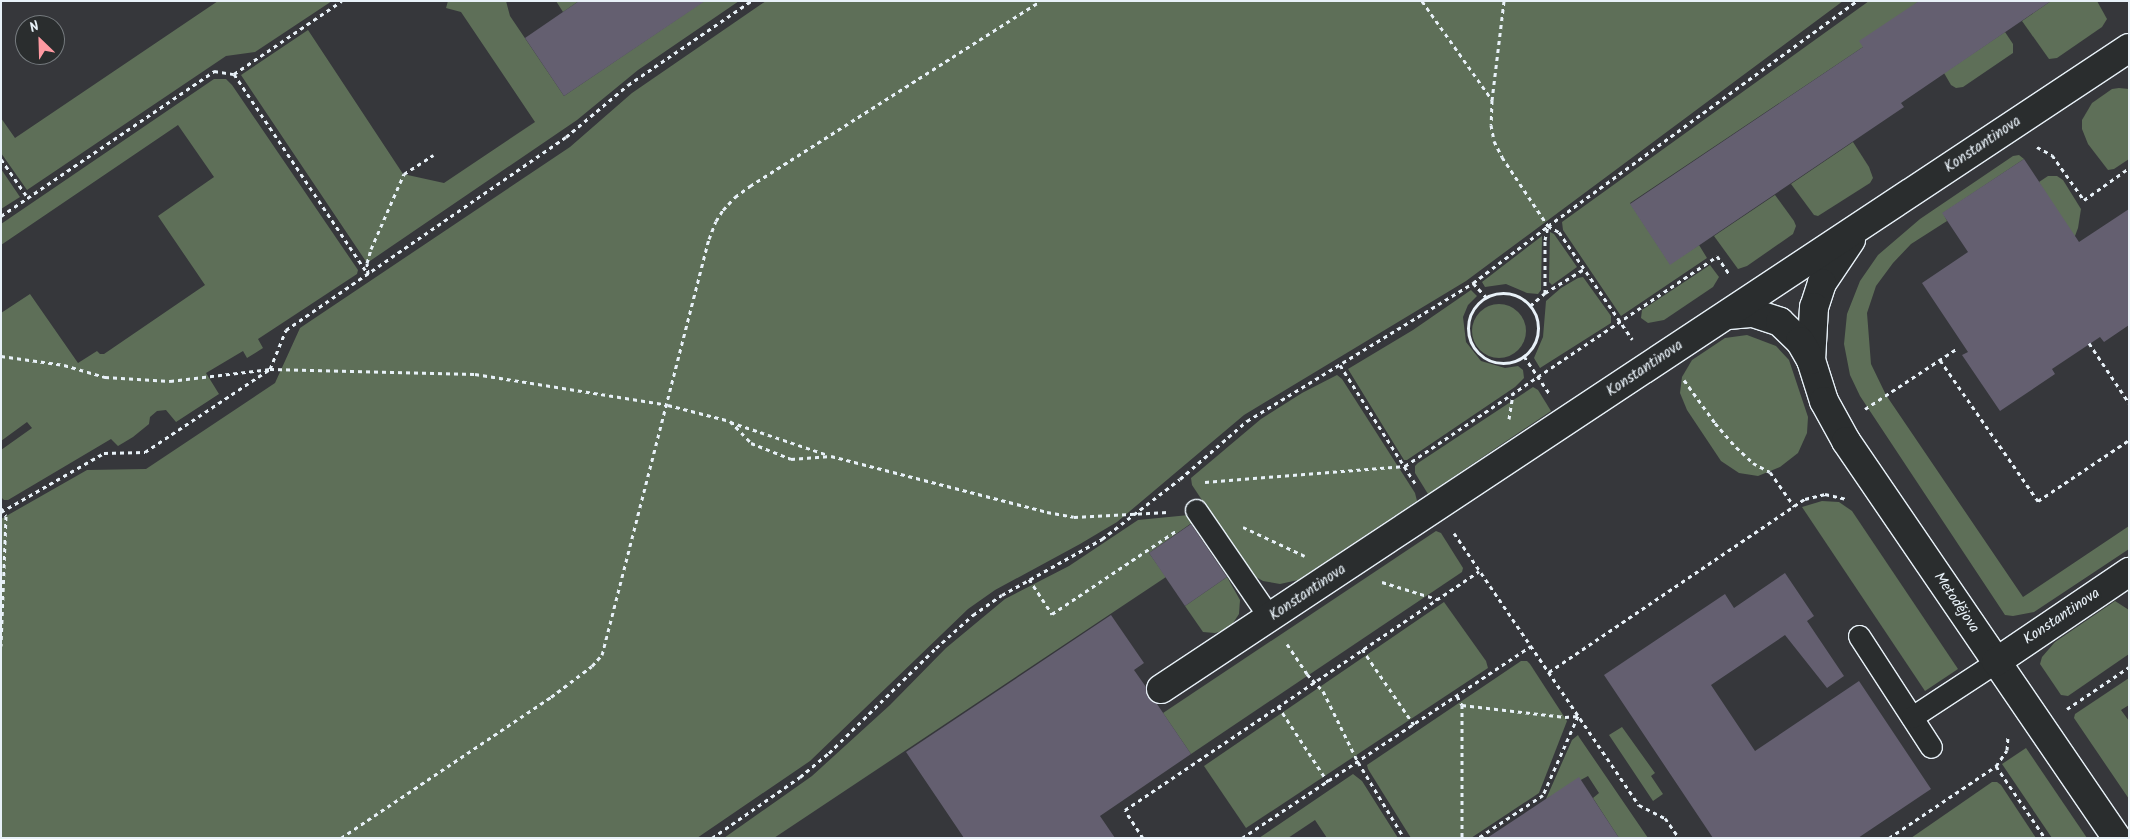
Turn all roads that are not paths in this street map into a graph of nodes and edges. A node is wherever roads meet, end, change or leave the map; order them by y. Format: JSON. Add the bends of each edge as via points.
{"nodes":[{"id":1,"x":2129,"y":48,"type":"edge"},
{"id":2,"x":1868,"y":222,"type":"junction"},
{"id":3,"x":1728,"y":315,"type":"junction"},
{"id":4,"x":1811,"y":360,"type":"junction"},
{"id":5,"x":1196,"y":510,"type":"road end"},
{"id":6,"x":2129,"y":572,"type":"edge"},
{"id":7,"x":1270,"y":618,"type":"junction"},
{"id":8,"x":1859,"y":636,"type":"dead end"},
{"id":9,"x":1996,"y":662,"type":"junction"},
{"id":10,"x":1161,"y":690,"type":"dead end"},
{"id":11,"x":1912,"y":717,"type":"junction"},
{"id":12,"x":1931,"y":747,"type":"dead end"},
{"id":13,"x":2117,"y":838,"type":"edge"}],
"edges":[{"from":1,"to":2,"type":"street","name":"Konstantinova"},
{"from":2,"to":3,"type":"street","name":"Konstantinova"},
{"from":2,"to":4,"type":"street","name":"Metodějova","via":[[1848,243],[1822,283],[1814,307]]},
{"from":3,"to":4,"type":"street","name":"Metodějova","via":[[1754,313],[1780,322],[1800,341]]},
{"from":3,"to":7,"type":"street","name":"Konstantinova"},
{"from":4,"to":9,"type":"street","name":"Metodějova","via":[[1824,401],[1846,441]]},
{"from":5,"to":7,"type":"lane"},
{"from":6,"to":9,"type":"street","name":"Konstantinova"},
{"from":7,"to":10,"type":"street","name":"Konstantinova"},
{"from":8,"to":11,"type":"lane"},
{"from":9,"to":11,"type":"lane"},
{"from":9,"to":13,"type":"street","name":"Metodějova"},
{"from":11,"to":12,"type":"lane"}]}
